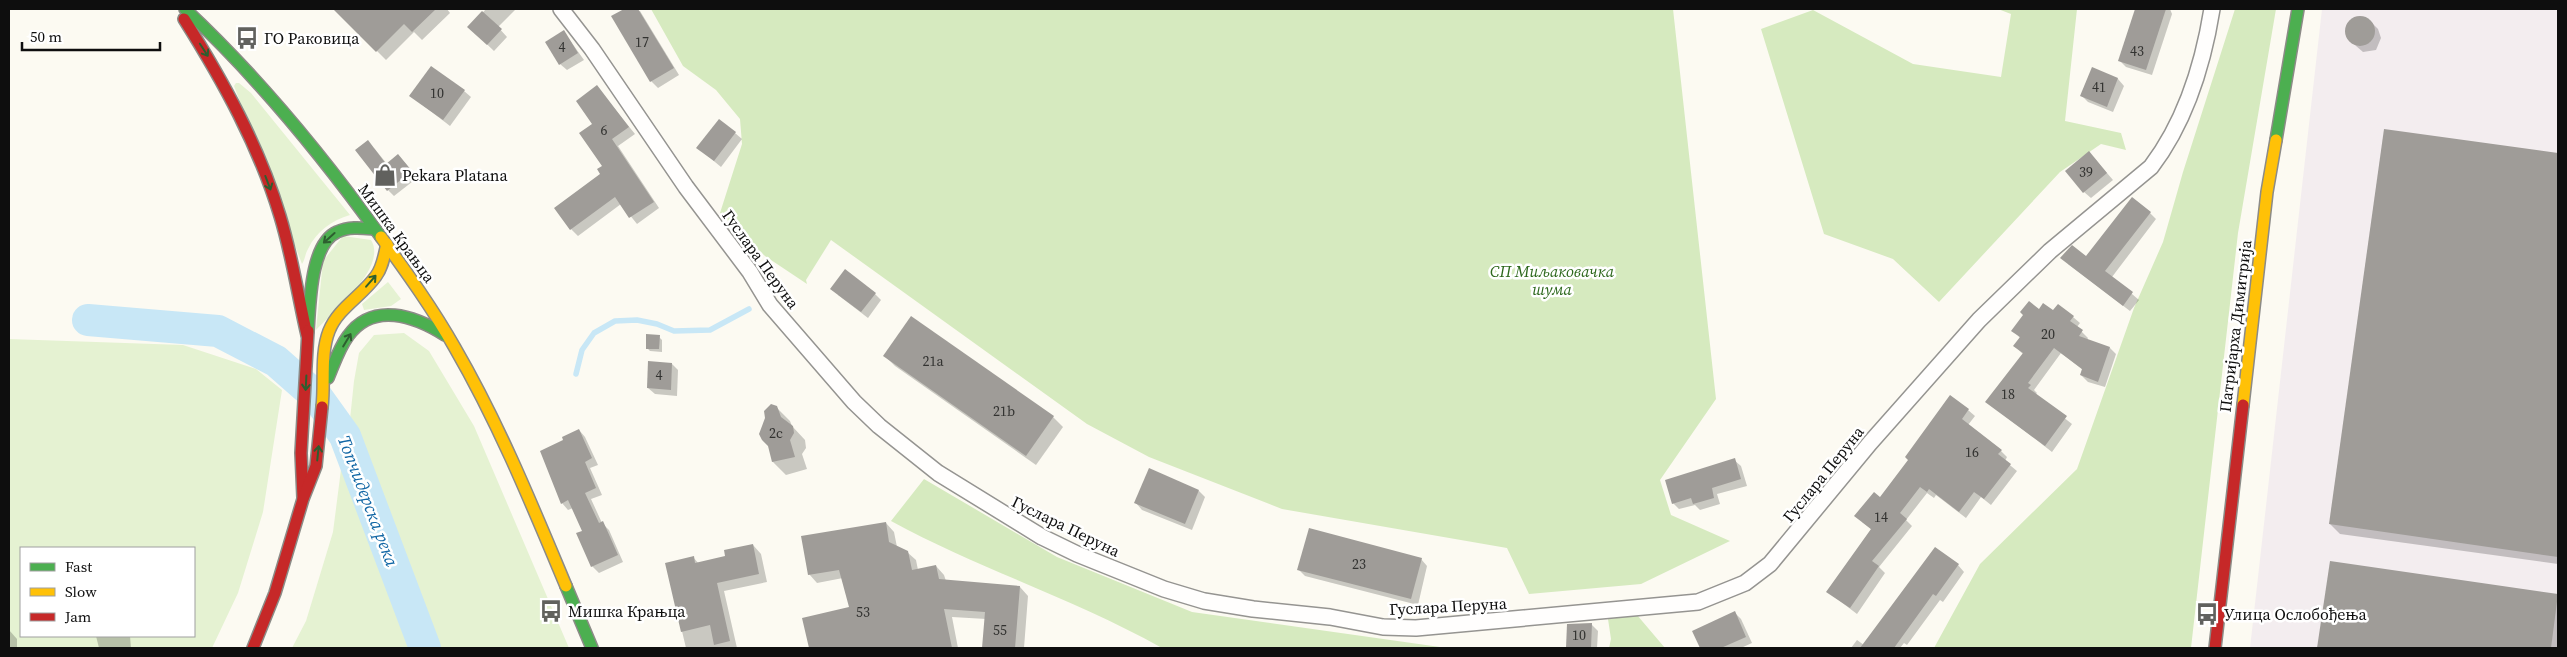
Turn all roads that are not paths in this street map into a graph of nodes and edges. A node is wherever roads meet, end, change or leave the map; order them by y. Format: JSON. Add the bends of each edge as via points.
{"nodes":[{"id":1,"x":177,"y":9,"type":"edge"},
{"id":2,"x":185,"y":9,"type":"edge"},
{"id":3,"x":561,"y":9,"type":"edge"},
{"id":4,"x":2212,"y":9,"type":"edge"},
{"id":5,"x":2298,"y":9,"type":"edge"},
{"id":6,"x":375,"y":229,"type":"junction"},
{"id":7,"x":387,"y":244,"type":"junction"},
{"id":8,"x":306,"y":334,"type":"junction"},
{"id":9,"x":448,"y":337,"type":"junction"},
{"id":10,"x":325,"y":383,"type":"junction"},
{"id":11,"x":303,"y":499,"type":"junction"},
{"id":12,"x":253,"y":648,"type":"edge"},
{"id":13,"x":592,"y":648,"type":"edge"},
{"id":14,"x":2215,"y":648,"type":"edge"}],
"edges":[{"from":1,"to":8,"type":"main road","one_way":true,"via":[[226,88],[267,180],[280,219]]},
{"from":2,"to":6,"type":"main road","name":"Мишка Крањца","via":[[268,92]]},
{"from":3,"to":4,"type":"street","name":"Гуслара Перуна","via":[[750,272],[770,306],[854,402],[890,437],[931,468],[975,498],[1042,536],[1077,554],[1164,589],[1204,601],[1253,609],[1330,617],[1383,627],[1416,628],[1698,602],[1759,574],[1980,320],[2050,251],[2160,156],[2194,89]]},
{"from":5,"to":14,"type":"main road","name":"Патријарха Димитрија","via":[[2267,192]]},
{"from":6,"to":7,"type":"main road","name":"Мишка Крањца"},
{"from":6,"to":8,"type":"main road","one_way":true,"via":[[338,230],[326,239],[318,255]]},
{"from":7,"to":9,"type":"main road","name":"Мишка Крањца"},
{"from":10,"to":7,"type":"main road","one_way":true,"via":[[324,354],[330,331],[341,312],[375,278]]},
{"from":8,"to":11,"type":"main road","one_way":true,"via":[[307,377],[299,462]]},
{"from":10,"to":9,"type":"main road","one_way":true,"via":[[346,339],[369,320],[392,314],[410,316]]},
{"from":9,"to":13,"type":"main road","name":"Мишка Крањца","via":[[498,431]]},
{"from":11,"to":10,"type":"main road","one_way":true,"via":[[316,466]]},
{"from":11,"to":12,"type":"main road","via":[[276,593]]}]}
